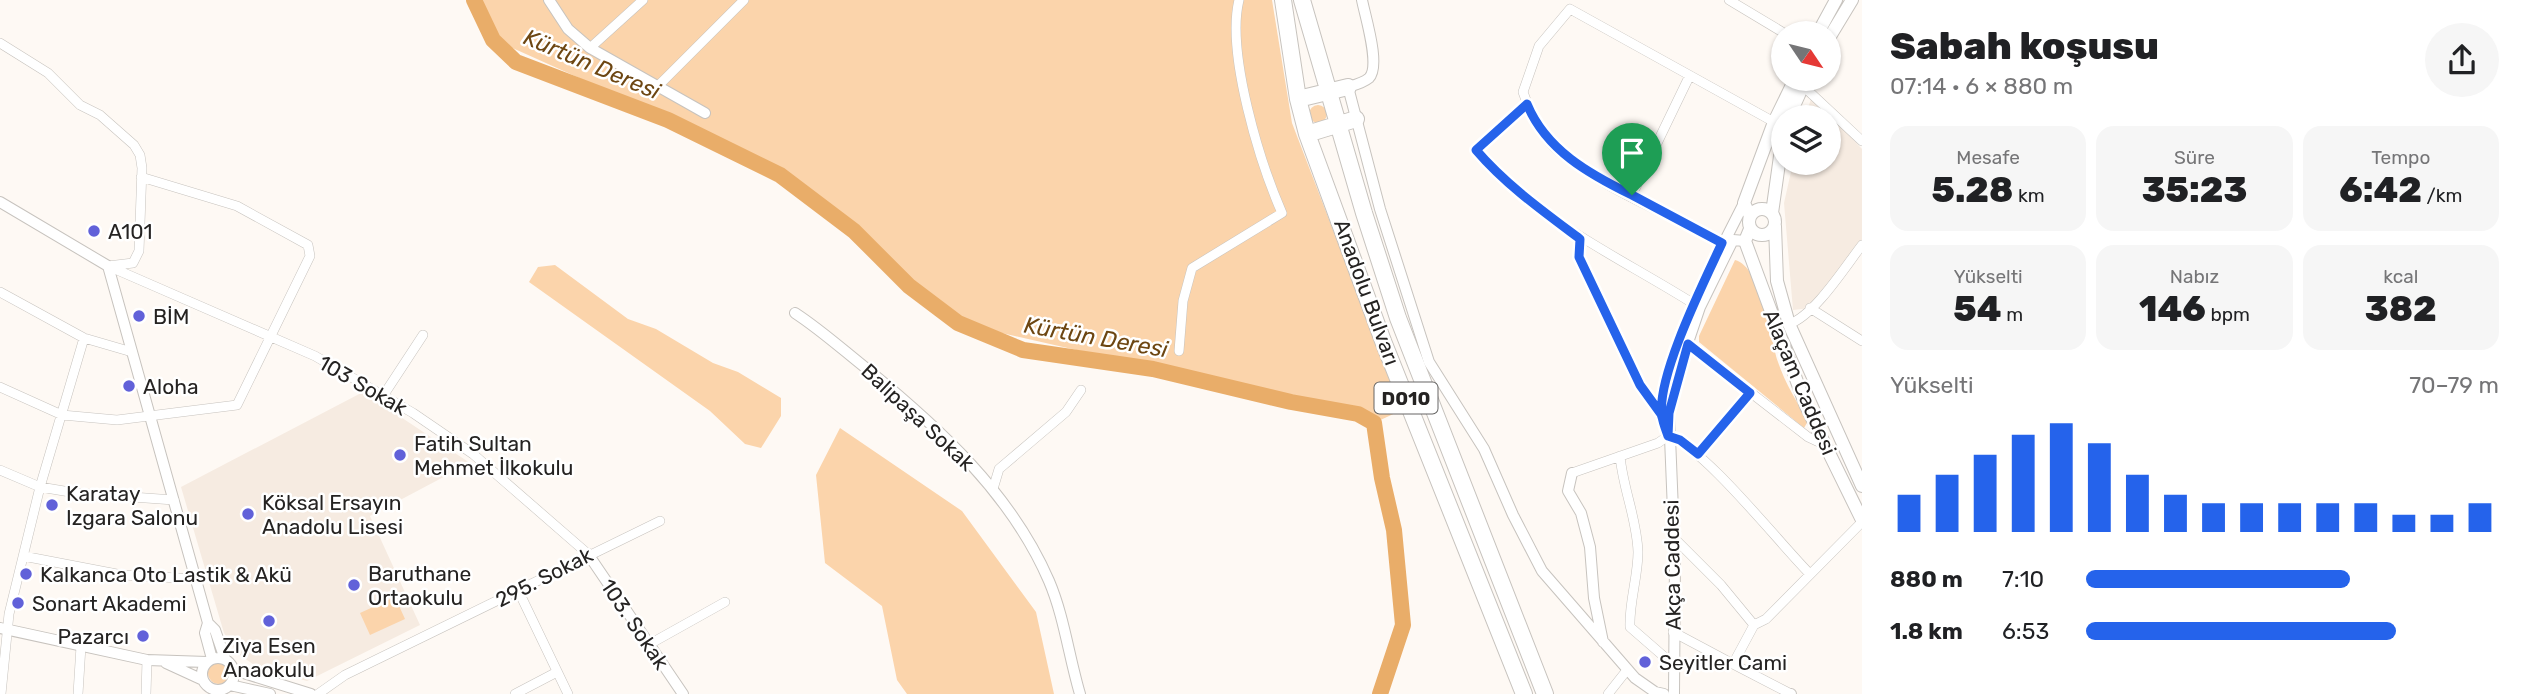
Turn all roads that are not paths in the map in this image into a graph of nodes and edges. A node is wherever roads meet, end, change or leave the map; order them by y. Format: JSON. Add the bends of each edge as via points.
{"nodes":[{"id":1,"x":549,"y":0,"type":"edge"},
{"id":2,"x":643,"y":0,"type":"edge"},
{"id":3,"x":744,"y":0,"type":"edge"},
{"id":4,"x":1239,"y":0,"type":"edge"},
{"id":5,"x":1283,"y":0,"type":"edge"},
{"id":6,"x":1303,"y":0,"type":"edge"},
{"id":7,"x":1362,"y":0,"type":"edge"},
{"id":8,"x":1730,"y":0,"type":"edge"},
{"id":9,"x":1836,"y":0,"type":"edge"},
{"id":10,"x":1852,"y":0,"type":"edge"},
{"id":11,"x":1825,"y":21,"type":"edge"},
{"id":12,"x":1839,"y":21,"type":"edge"},
{"id":13,"x":1771,"y":25,"type":"edge"},
{"id":14,"x":0,"y":43,"type":"edge"},
{"id":15,"x":590,"y":48,"type":"junction"},
{"id":16,"x":1689,"y":77,"type":"junction"},
{"id":17,"x":657,"y":87,"type":"junction"},
{"id":18,"x":1348,"y":87,"type":"junction"},
{"id":19,"x":1329,"y":91,"type":"junction"},
{"id":20,"x":1811,"y":91,"type":"edge"},
{"id":21,"x":1298,"y":99,"type":"junction"},
{"id":22,"x":1527,"y":104,"type":"junction"},
{"id":23,"x":705,"y":113,"type":"dead end"},
{"id":24,"x":1356,"y":119,"type":"junction"},
{"id":25,"x":1771,"y":120,"type":"edge"},
{"id":26,"x":1338,"y":124,"type":"junction"},
{"id":27,"x":1771,"y":130,"type":"edge"},
{"id":28,"x":1307,"y":134,"type":"junction"},
{"id":29,"x":1862,"y":141,"type":"edge"},
{"id":30,"x":1778,"y":175,"type":"edge"},
{"id":31,"x":141,"y":177,"type":"junction"},
{"id":32,"x":1632,"y":195,"type":"junction"},
{"id":33,"x":0,"y":202,"type":"edge"},
{"id":34,"x":1744,"y":203,"type":"junction"},
{"id":35,"x":1773,"y":220,"type":"junction"},
{"id":36,"x":1748,"y":229,"type":"junction"},
{"id":37,"x":1580,"y":239,"type":"junction"},
{"id":38,"x":1722,"y":243,"type":"junction"},
{"id":39,"x":1862,"y":245,"type":"edge"},
{"id":40,"x":108,"y":266,"type":"junction"},
{"id":41,"x":0,"y":292,"type":"edge"},
{"id":42,"x":1697,"y":306,"type":"junction"},
{"id":43,"x":1810,"y":308,"type":"junction"},
{"id":44,"x":795,"y":313,"type":"dead end"},
{"id":45,"x":1789,"y":324,"type":"junction"},
{"id":46,"x":423,"y":335,"type":"dead end"},
{"id":47,"x":269,"y":337,"type":"junction"},
{"id":48,"x":84,"y":338,"type":"junction"},
{"id":49,"x":1862,"y":341,"type":"edge"},
{"id":50,"x":1688,"y":344,"type":"junction"},
{"id":51,"x":1179,"y":351,"type":"dead end"},
{"id":52,"x":132,"y":352,"type":"junction"},
{"id":53,"x":0,"y":387,"type":"edge"},
{"id":54,"x":1081,"y":390,"type":"dead end"},
{"id":55,"x":1750,"y":393,"type":"junction"},
{"id":56,"x":383,"y":396,"type":"junction"},
{"id":57,"x":1661,"y":414,"type":"junction"},
{"id":58,"x":62,"y":415,"type":"junction"},
{"id":59,"x":151,"y":417,"type":"junction"},
{"id":60,"x":1668,"y":436,"type":"junction"},
{"id":61,"x":1827,"y":446,"type":"junction"},
{"id":62,"x":1698,"y":454,"type":"junction"},
{"id":63,"x":1620,"y":456,"type":"junction"},
{"id":64,"x":0,"y":470,"type":"edge"},
{"id":65,"x":1572,"y":473,"type":"joint"},
{"id":66,"x":1862,"y":486,"type":"edge"},
{"id":67,"x":40,"y":487,"type":"junction"},
{"id":68,"x":993,"y":489,"type":"junction"},
{"id":69,"x":174,"y":500,"type":"junction"},
{"id":70,"x":660,"y":521,"type":"dead end"},
{"id":71,"x":1862,"y":521,"type":"edge"},
{"id":72,"x":1674,"y":538,"type":"junction"},
{"id":73,"x":588,"y":554,"type":"junction"},
{"id":74,"x":23,"y":556,"type":"junction"},
{"id":75,"x":1810,"y":574,"type":"junction"},
{"id":76,"x":197,"y":579,"type":"junction"},
{"id":77,"x":517,"y":590,"type":"junction"},
{"id":78,"x":724,"y":602,"type":"dead end"},
{"id":79,"x":208,"y":623,"type":"junction"},
{"id":80,"x":1754,"y":625,"type":"junction"},
{"id":81,"x":4,"y":629,"type":"edge"},
{"id":82,"x":1673,"y":632,"type":"junction"},
{"id":83,"x":648,"y":645,"type":"junction"},
{"id":84,"x":1603,"y":645,"type":"junction"},
{"id":85,"x":81,"y":646,"type":"junction"},
{"id":86,"x":225,"y":659,"type":"junction"},
{"id":87,"x":147,"y":660,"type":"junction"},
{"id":88,"x":209,"y":660,"type":"junction"},
{"id":89,"x":166,"y":663,"type":"junction"},
{"id":90,"x":1733,"y":664,"type":"junction"},
{"id":91,"x":1676,"y":667,"type":"junction"},
{"id":92,"x":234,"y":670,"type":"junction"},
{"id":93,"x":1627,"y":670,"type":"junction"},
{"id":94,"x":557,"y":672,"type":"junction"},
{"id":95,"x":208,"y":687,"type":"edge"},
{"id":96,"x":227,"y":689,"type":"edge"},
{"id":97,"x":1,"y":694,"type":"edge"},
{"id":98,"x":78,"y":694,"type":"edge"},
{"id":99,"x":146,"y":694,"type":"edge"},
{"id":100,"x":270,"y":694,"type":"edge"},
{"id":101,"x":311,"y":694,"type":"edge"},
{"id":102,"x":318,"y":694,"type":"edge"},
{"id":103,"x":515,"y":694,"type":"edge"},
{"id":104,"x":568,"y":694,"type":"edge"},
{"id":105,"x":683,"y":694,"type":"edge"},
{"id":106,"x":1080,"y":694,"type":"edge"},
{"id":107,"x":1524,"y":694,"type":"edge"},
{"id":108,"x":1545,"y":694,"type":"edge"},
{"id":109,"x":1608,"y":694,"type":"edge"},
{"id":110,"x":1664,"y":694,"type":"edge"},
{"id":111,"x":1674,"y":694,"type":"edge"},
{"id":112,"x":1789,"y":694,"type":"edge"}],
"edges":[{"from":1,"to":15,"type":"street","via":[[568,29]]},
{"from":2,"to":15,"type":"street"},
{"from":3,"to":17,"type":"street"},
{"from":4,"to":51,"type":"street","via":[[1238,51],[1256,146],[1282,214],[1192,268],[1183,301]]},
{"from":5,"to":21,"type":"highway","name":"Anadolu Bulvarı","number":"D010"},
{"from":6,"to":19,"type":"highway","name":"Anadolu Bulvarı","number":"D010"},
{"from":7,"to":18,"type":"street","via":[[1373,71],[1369,78]]},
{"from":8,"to":13,"type":"street"},
{"from":9,"to":11,"type":"main road"},
{"from":10,"to":12,"type":"main road"},
{"from":14,"to":31,"type":"street","via":[[48,73],[80,104],[121,131],[140,155]]},
{"from":15,"to":17,"type":"street"},
{"from":16,"to":22,"type":"street","via":[[1570,9],[1539,46],[1523,92]]},
{"from":16,"to":25,"type":"street"},
{"from":16,"to":32,"type":"street"},
{"from":17,"to":23,"type":"street"},
{"from":18,"to":19,"type":"highway"},
{"from":18,"to":24,"type":"street"},
{"from":19,"to":21,"type":"highway"},
{"from":19,"to":26,"type":"highway","name":"Anadolu Bulvarı","number":"D010"},
{"from":20,"to":29,"type":"street"},
{"from":21,"to":28,"type":"highway","name":"Anadolu Bulvarı","number":"D010"},
{"from":22,"to":32,"type":"street","via":[[1553,146]]},
{"from":22,"to":37,"type":"street","via":[[1476,150],[1509,183]]},
{"from":24,"to":26,"type":"highway"},
{"from":24,"to":84,"type":"street","via":[[1429,362],[1484,449],[1542,571]]},
{"from":26,"to":28,"type":"highway"},
{"from":26,"to":108,"type":"highway","name":"Anadolu Bulvarı","number":"D010","via":[[1398,318]]},
{"from":27,"to":34,"type":"main road"},
{"from":28,"to":107,"type":"highway","name":"Anadolu Bulvarı","number":"D010","via":[[1383,341]]},
{"from":30,"to":35,"type":"main road","name":"Alaçam Caddesi"},
{"from":31,"to":40,"type":"street","via":[[139,251],[132,263]]},
{"from":31,"to":47,"type":"street","via":[[237,206],[308,245],[310,256]]},
{"from":32,"to":38,"type":"street"},
{"from":33,"to":40,"type":"street"},
{"from":34,"to":36,"type":"main road","name":"Alaçam Caddesi"},
{"from":34,"to":38,"type":"street","name":"Akça Caddesi"},
{"from":35,"to":36,"type":"main road","via":[[1766,235]]},
{"from":35,"to":36,"type":"main road","via":[[1760,209]]},
{"from":35,"to":45,"type":"main road","name":"Alaçam Caddesi","via":[[1777,281]]},
{"from":36,"to":42,"type":"street","via":[[1733,240]]},
{"from":36,"to":61,"type":"main road","name":"Alaçam Caddesi","via":[[1777,332]]},
{"from":37,"to":42,"type":"street"},
{"from":37,"to":57,"type":"street","via":[[1579,257],[1640,385]]},
{"from":38,"to":42,"type":"street","name":"Akça Caddesi"},
{"from":39,"to":43,"type":"street"},
{"from":40,"to":47,"type":"street","name":"103 Sokak"},
{"from":40,"to":52,"type":"street"},
{"from":41,"to":48,"type":"street"},
{"from":42,"to":50,"type":"street","name":"Akça Caddesi"},
{"from":42,"to":57,"type":"street","name":"Akça Caddesi","via":[[1668,376]]},
{"from":43,"to":45,"type":"street"},
{"from":43,"to":49,"type":"street"},
{"from":44,"to":68,"type":"street","name":"Balipaşa Sokak","via":[[823,331],[918,412]]},
{"from":45,"to":66,"type":"main road","name":"Alaçam Caddesi"},
{"from":46,"to":56,"type":"street"},
{"from":47,"to":56,"type":"street","name":"103 Sokak","via":[[315,356]]},
{"from":47,"to":59,"type":"street","via":[[237,405]]},
{"from":48,"to":52,"type":"street"},
{"from":48,"to":58,"type":"street"},
{"from":50,"to":55,"type":"street"},
{"from":50,"to":60,"type":"street","name":"Akça Caddesi","via":[[1669,413]]},
{"from":52,"to":59,"type":"street"},
{"from":53,"to":58,"type":"street"},
{"from":54,"to":68,"type":"street","via":[[1066,412],[999,469]]},
{"from":55,"to":61,"type":"street"},
{"from":55,"to":62,"type":"street"},
{"from":56,"to":73,"type":"street","name":"103 Sokak","via":[[473,454]]},
{"from":57,"to":60,"type":"street","name":"Akça Caddesi"},
{"from":58,"to":59,"type":"street","via":[[117,420]]},
{"from":58,"to":67,"type":"street"},
{"from":59,"to":69,"type":"street"},
{"from":60,"to":62,"type":"street"},
{"from":60,"to":63,"type":"street"},
{"from":60,"to":72,"type":"street","name":"Akça Caddesi"},
{"from":61,"to":71,"type":"main road","name":"Alaçam Caddesi"},
{"from":62,"to":75,"type":"street"},
{"from":63,"to":65,"type":"street"},
{"from":63,"to":91,"type":"street","via":[[1638,551],[1630,627]]},
{"from":64,"to":67,"type":"street"},
{"from":65,"to":84,"type":"street","via":[[1568,491],[1581,513],[1590,547]]},
{"from":67,"to":69,"type":"street"},
{"from":67,"to":74,"type":"street"},
{"from":68,"to":106,"type":"street","name":"Balipaşa Sokak","via":[[1051,584]]},
{"from":69,"to":76,"type":"street"},
{"from":70,"to":73,"type":"street","name":"295. Sokak"},
{"from":71,"to":75,"type":"street"},
{"from":72,"to":80,"type":"street"},
{"from":72,"to":82,"type":"street","name":"Akça Caddesi"},
{"from":73,"to":77,"type":"street","name":"295. Sokak"},
{"from":73,"to":83,"type":"street","name":"103. Sokak"},
{"from":74,"to":76,"type":"street","via":[[122,575]]},
{"from":74,"to":81,"type":"street"},
{"from":75,"to":80,"type":"street","via":[[1766,619]]},
{"from":76,"to":79,"type":"street"},
{"from":77,"to":94,"type":"street"},
{"from":77,"to":102,"type":"street","name":"295. Sokak","via":[[345,675]]},
{"from":78,"to":83,"type":"street"},
{"from":79,"to":86,"type":"street"},
{"from":79,"to":88,"type":"street"},
{"from":80,"to":90,"type":"street"},
{"from":81,"to":85,"type":"street"},
{"from":81,"to":97,"type":"street"},
{"from":82,"to":90,"type":"street"},
{"from":82,"to":91,"type":"street","name":"Akça Caddesi"},
{"from":83,"to":105,"type":"street","name":"103. Sokak"},
{"from":84,"to":93,"type":"street"},
{"from":85,"to":87,"type":"street"},
{"from":85,"to":98,"type":"street"},
{"from":86,"to":88,"type":"street"},
{"from":86,"to":92,"type":"street"},
{"from":87,"to":89,"type":"street"},
{"from":87,"to":99,"type":"street"},
{"from":88,"to":89,"type":"street"},
{"from":88,"to":95,"type":"street","via":[[202,670]]},
{"from":89,"to":95,"type":"street"},
{"from":90,"to":112,"type":"street"},
{"from":91,"to":111,"type":"street","name":"Akça Caddesi"},
{"from":92,"to":96,"type":"street"},
{"from":92,"to":101,"type":"street"},
{"from":93,"to":109,"type":"street"},
{"from":93,"to":110,"type":"street"},
{"from":94,"to":103,"type":"street"},
{"from":94,"to":104,"type":"street"},
{"from":95,"to":96,"type":"street"},
{"from":96,"to":100,"type":"street"}]}
